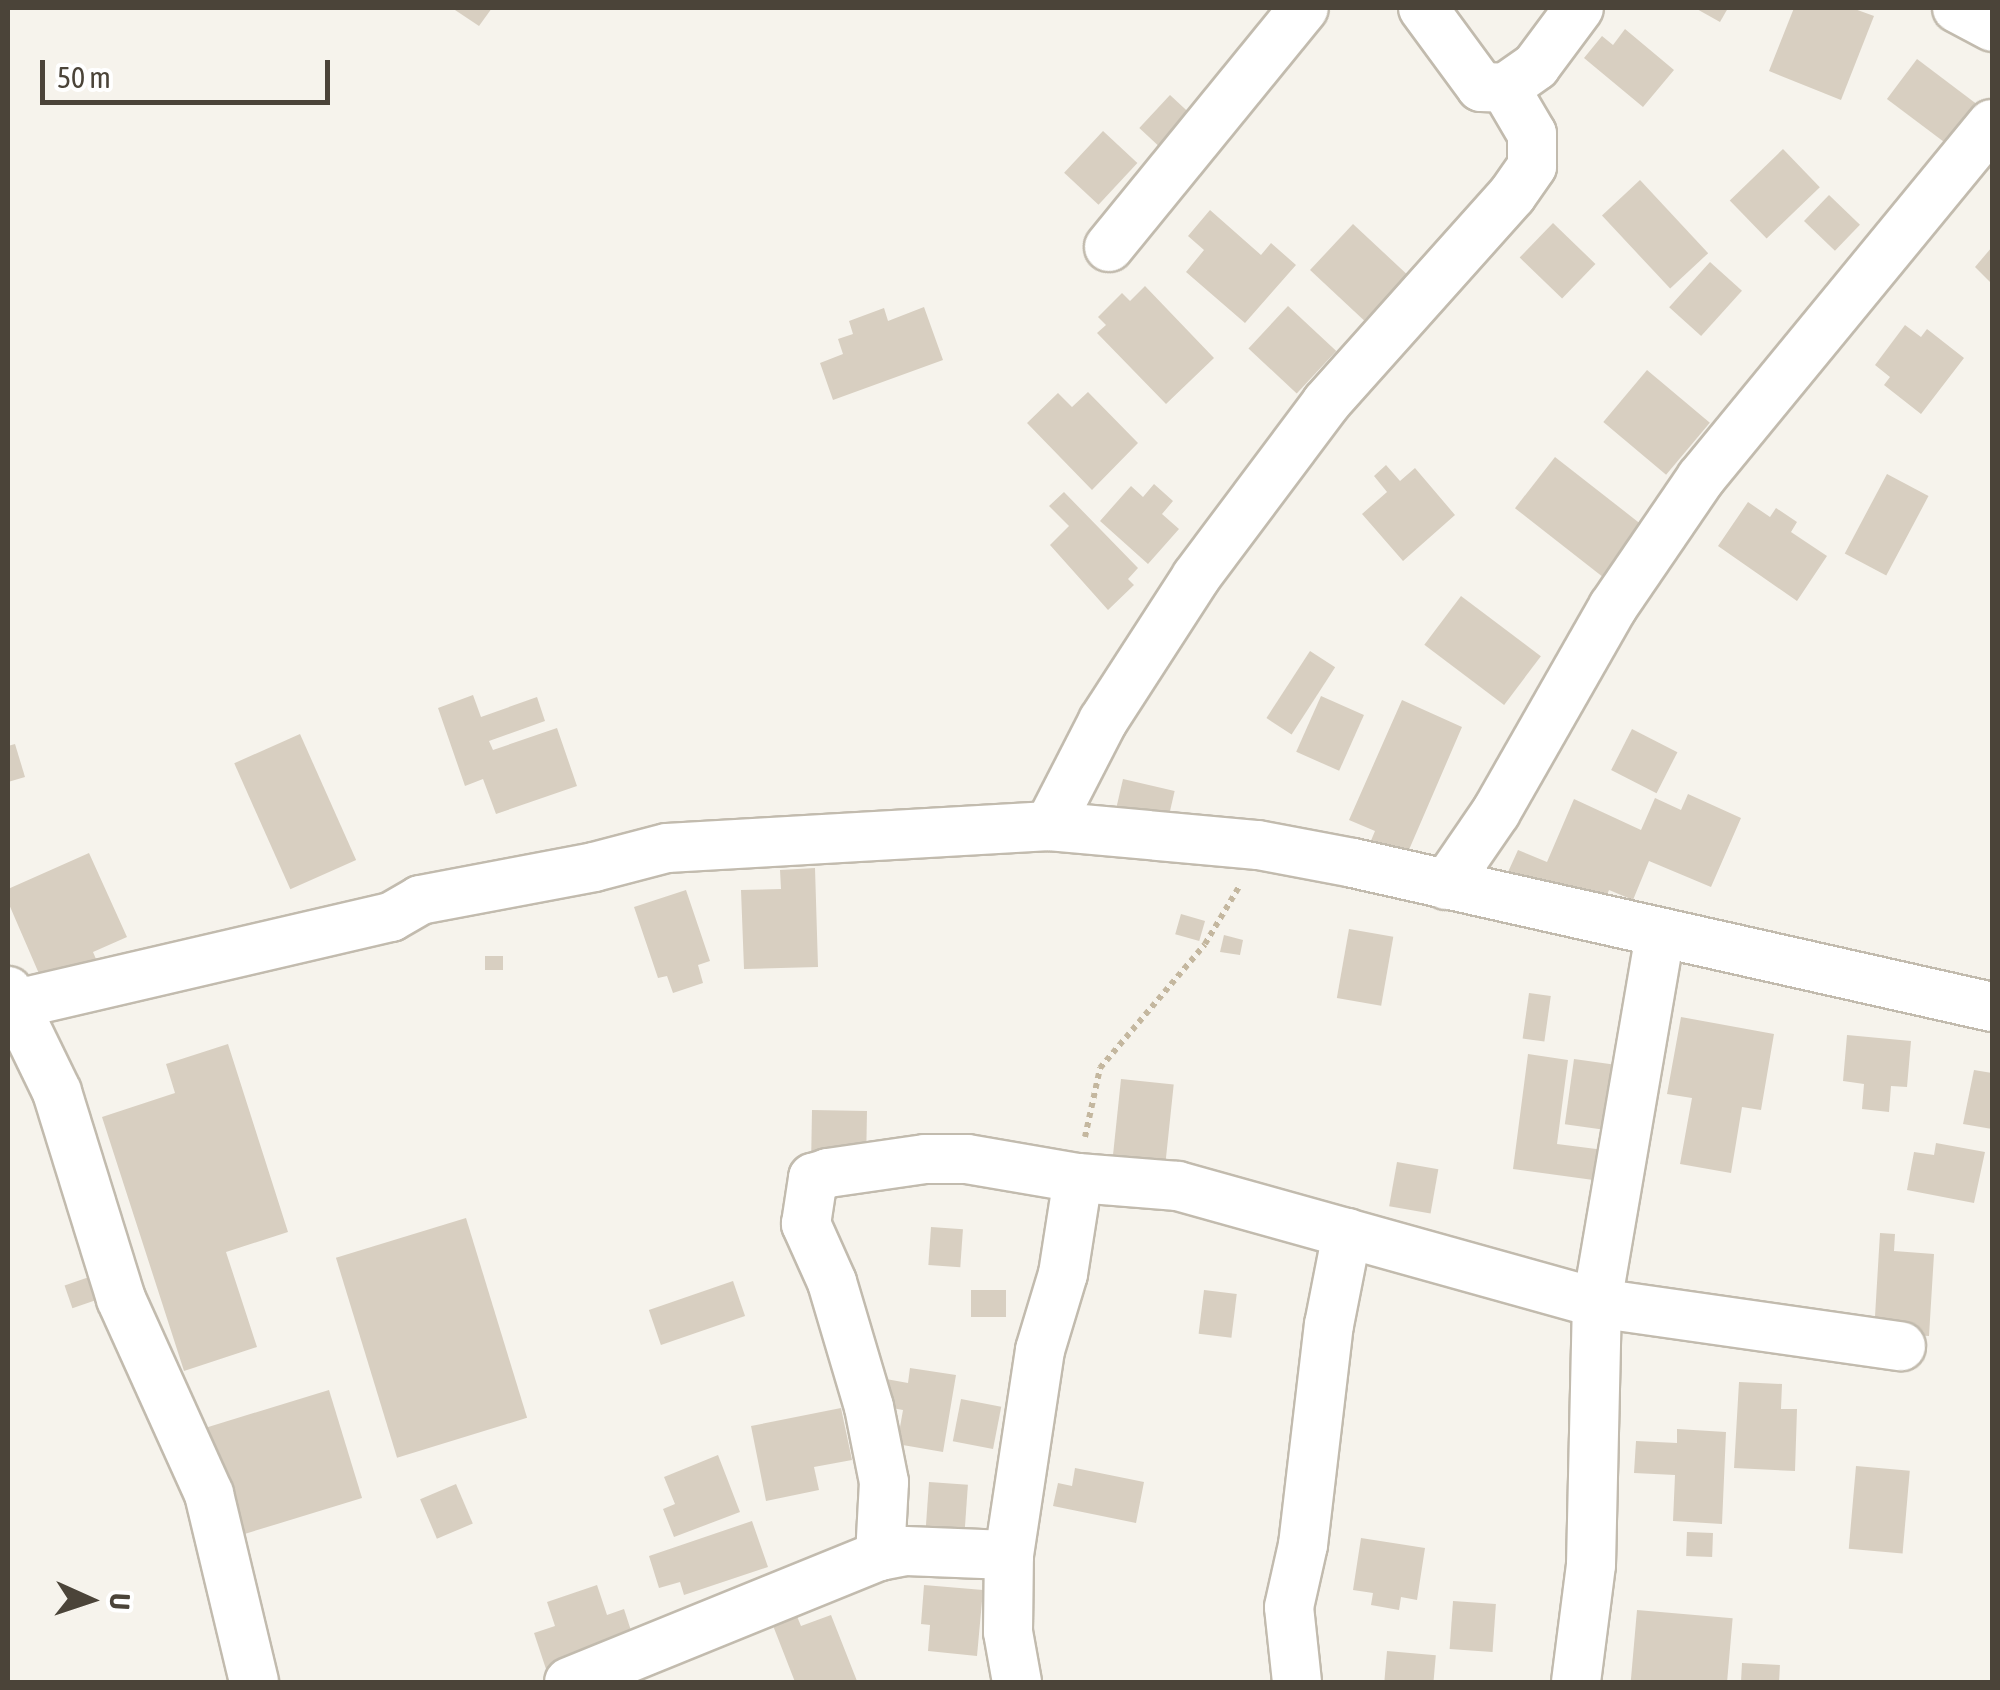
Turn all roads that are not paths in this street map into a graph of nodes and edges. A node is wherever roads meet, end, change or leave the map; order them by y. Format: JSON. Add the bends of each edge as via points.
{"nodes":[{"id":1,"x":1304,"y":8,"type":"edge"},
{"id":2,"x":1423,"y":8,"type":"edge"},
{"id":3,"x":1579,"y":8,"type":"edge"},
{"id":4,"x":1957,"y":8,"type":"edge"},
{"id":5,"x":1992,"y":27,"type":"edge"},
{"id":6,"x":1505,"y":88,"type":"junction"},
{"id":7,"x":1992,"y":124,"type":"edge"},
{"id":8,"x":1109,"y":247,"type":"dead end"},
{"id":9,"x":1049,"y":826,"type":"junction"},
{"id":10,"x":1446,"y":885,"type":"junction"},
{"id":11,"x":1660,"y":935,"type":"junction"},
{"id":12,"x":12,"y":997,"type":"edge"},
{"id":13,"x":1992,"y":1007,"type":"edge"},
{"id":14,"x":1078,"y":1178,"type":"junction"},
{"id":15,"x":1347,"y":1233,"type":"junction"},
{"id":16,"x":1598,"y":1303,"type":"junction"},
{"id":17,"x":1901,"y":1346,"type":"dead end"},
{"id":18,"x":1009,"y":1555,"type":"junction"},
{"id":19,"x":880,"y":1556,"type":"junction"},
{"id":20,"x":254,"y":1682,"type":"edge"},
{"id":21,"x":570,"y":1682,"type":"edge"},
{"id":22,"x":1017,"y":1682,"type":"edge"},
{"id":23,"x":1297,"y":1682,"type":"edge"},
{"id":24,"x":1576,"y":1682,"type":"edge"}],
"edges":[{"from":1,"to":8,"type":"street"},
{"from":2,"to":6,"type":"street","via":[[1481,88]]},
{"from":3,"to":6,"type":"street","via":[[1536,66]]},
{"from":4,"to":5,"type":"street"},
{"from":6,"to":9,"type":"street","via":[[1532,134],[1532,166],[1326,403],[1196,577],[1103,720]]},
{"from":7,"to":10,"type":"street","via":[[1701,478],[1613,608],[1496,812]]},
{"from":9,"to":10,"type":"street","via":[[1258,845]]},
{"from":9,"to":12,"type":"street","via":[[667,848],[420,900],[391,917]]},
{"from":10,"to":11,"type":"street"},
{"from":11,"to":13,"type":"street"},
{"from":11,"to":16,"type":"street"},
{"from":12,"to":20,"type":"street","via":[[57,1092],[120,1298],[209,1494]]},
{"from":14,"to":15,"type":"street","via":[[1178,1186]]},
{"from":14,"to":18,"type":"street","via":[[1063,1274],[1040,1350]]},
{"from":14,"to":19,"type":"street","via":[[968,1159],[813,1178],[806,1224],[854,1353],[884,1482]]},
{"from":15,"to":16,"type":"street"},
{"from":15,"to":23,"type":"street","via":[[1290,1606]]},
{"from":16,"to":17,"type":"street"},
{"from":16,"to":24,"type":"street","via":[[1591,1564]]},
{"from":18,"to":19,"type":"street"},
{"from":18,"to":22,"type":"street","via":[[1008,1632]]},
{"from":19,"to":21,"type":"street"}]}
